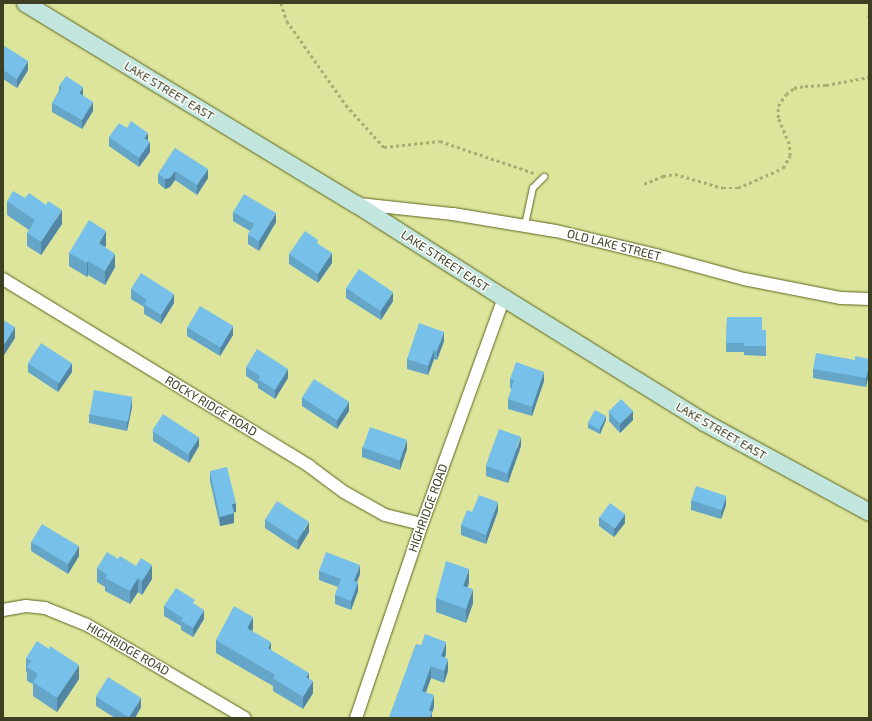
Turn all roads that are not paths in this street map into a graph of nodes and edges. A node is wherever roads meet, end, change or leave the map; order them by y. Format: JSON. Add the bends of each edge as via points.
{"nodes":[{"id":1,"x":24,"y":3,"type":"edge"},
{"id":2,"x":544,"y":177,"type":"road end"},
{"id":3,"x":356,"y":204,"type":"junction"},
{"id":4,"x":525,"y":225,"type":"junction"},
{"id":5,"x":3,"y":279,"type":"edge"},
{"id":6,"x":504,"y":298,"type":"junction"},
{"id":7,"x":869,"y":299,"type":"edge"},
{"id":8,"x":869,"y":512,"type":"edge"},
{"id":9,"x":422,"y":524,"type":"junction"},
{"id":10,"x":3,"y":610,"type":"edge"},
{"id":11,"x":245,"y":718,"type":"edge"},
{"id":12,"x":356,"y":718,"type":"edge"}],
"edges":[{"from":1,"to":3,"type":"main road","name":"LAKE STREET EAST"},
{"from":2,"to":4,"type":"lane","via":[[533,188]]},
{"from":3,"to":4,"type":"street","name":"OLD LAKE STREET","via":[[453,214]]},
{"from":3,"to":6,"type":"main road","name":"LAKE STREET EAST"},
{"from":4,"to":7,"type":"street","name":"OLD LAKE STREET","via":[[605,242],[744,279],[841,298]]},
{"from":5,"to":9,"type":"street","name":"ROCKY RIDGE ROAD","via":[[309,466],[344,492],[385,515]]},
{"from":6,"to":8,"type":"main road","name":"LAKE STREET EAST","via":[[704,422]]},
{"from":6,"to":9,"type":"street","name":"HIGHRIDGE ROAD"},
{"from":9,"to":12,"type":"street","name":"HIGHRIDGE ROAD"},
{"from":10,"to":11,"type":"street","name":"HIGHRIDGE ROAD","via":[[26,606],[45,608],[87,625]]}]}
